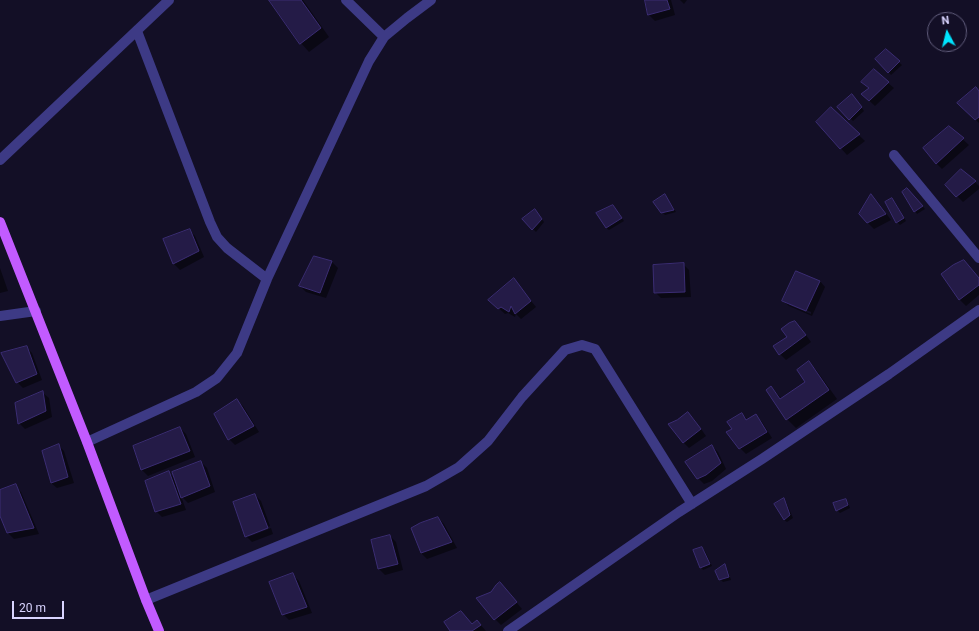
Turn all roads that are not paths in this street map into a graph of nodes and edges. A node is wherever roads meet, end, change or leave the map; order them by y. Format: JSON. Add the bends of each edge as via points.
{"nodes":[{"id":1,"x":169,"y":0,"type":"edge"},
{"id":2,"x":346,"y":0,"type":"edge"},
{"id":3,"x":431,"y":0,"type":"edge"},
{"id":4,"x":137,"y":31,"type":"junction"},
{"id":5,"x":384,"y":37,"type":"junction"},
{"id":6,"x":894,"y":155,"type":"dead end"},
{"id":7,"x":0,"y":160,"type":"edge"},
{"id":8,"x":0,"y":222,"type":"edge"},
{"id":9,"x":979,"y":258,"type":"edge"},
{"id":10,"x":267,"y":279,"type":"junction"},
{"id":11,"x":979,"y":310,"type":"edge"},
{"id":12,"x":36,"y":311,"type":"junction"},
{"id":13,"x":0,"y":316,"type":"edge"},
{"id":14,"x":88,"y":442,"type":"junction"},
{"id":15,"x":692,"y":504,"type":"junction"},
{"id":16,"x":146,"y":600,"type":"junction"},
{"id":17,"x":159,"y":631,"type":"edge"},
{"id":18,"x":508,"y":631,"type":"edge"}],
"edges":[{"from":1,"to":4,"type":"street"},
{"from":2,"to":5,"type":"street"},
{"from":3,"to":5,"type":"street"},
{"from":4,"to":7,"type":"street"},
{"from":4,"to":10,"type":"street","via":[[217,237]]},
{"from":5,"to":10,"type":"street","via":[[369,61]]},
{"from":6,"to":9,"type":"street"},
{"from":8,"to":12,"type":"main road"},
{"from":10,"to":14,"type":"street","via":[[237,353],[217,378],[196,392]]},
{"from":11,"to":15,"type":"street","via":[[864,391]]},
{"from":12,"to":13,"type":"street"},
{"from":12,"to":14,"type":"main road"},
{"from":14,"to":16,"type":"main road"},
{"from":15,"to":16,"type":"street","via":[[596,349],[582,345],[565,350],[522,397],[488,441],[459,467],[426,486]]},
{"from":15,"to":18,"type":"street"},
{"from":16,"to":17,"type":"main road"}]}
